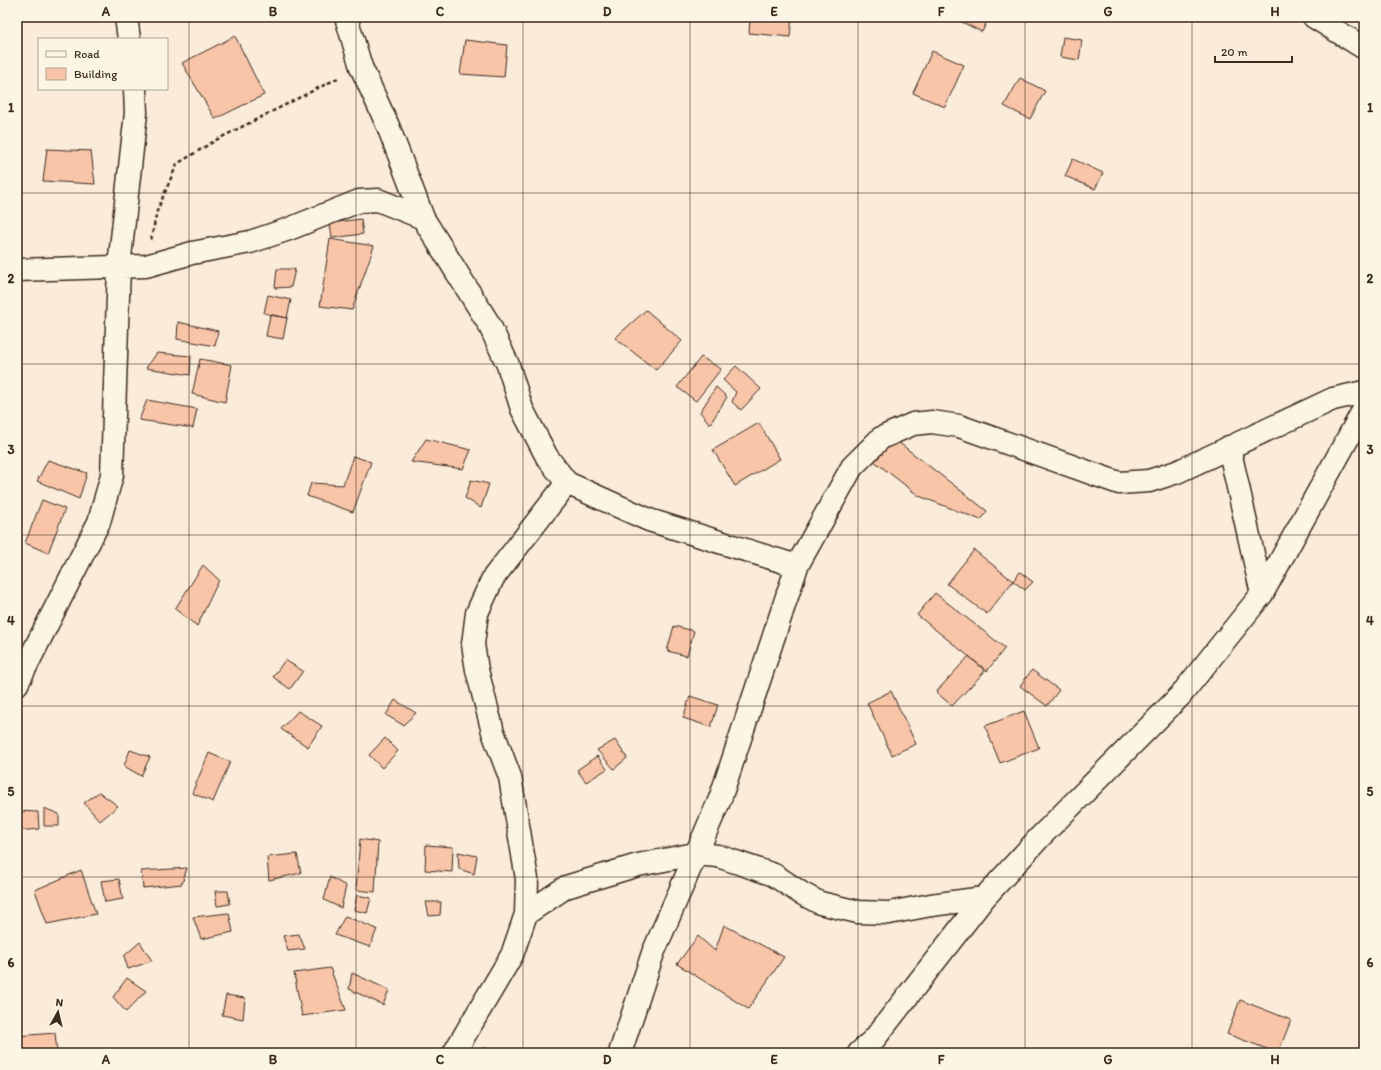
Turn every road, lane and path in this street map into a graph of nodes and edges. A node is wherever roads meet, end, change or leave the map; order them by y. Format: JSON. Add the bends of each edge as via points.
{"nodes":[{"id":1,"x":126,"y":17,"type":"edge"},
{"id":2,"x":346,"y":17,"type":"edge"},
{"id":3,"x":1314,"y":17,"type":"edge"},
{"id":4,"x":129,"y":38,"type":"edge"},
{"id":5,"x":1364,"y":48,"type":"edge"},
{"id":6,"x":361,"y":67,"type":"junction"},
{"id":7,"x":135,"y":90,"type":"edge"},
{"id":8,"x":424,"y":218,"type":"junction"},
{"id":9,"x":118,"y":266,"type":"junction"},
{"id":10,"x":146,"y":266,"type":"junction"},
{"id":11,"x":17,"y":270,"type":"edge"},
{"id":12,"x":1364,"y":392,"type":"edge"},
{"id":13,"x":1364,"y":409,"type":"edge"},
{"id":14,"x":1229,"y":447,"type":"junction"},
{"id":15,"x":567,"y":484,"type":"junction"},
{"id":16,"x":797,"y":566,"type":"junction"},
{"id":17,"x":1262,"y":594,"type":"junction"},
{"id":18,"x":17,"y":684,"type":"edge"},
{"id":19,"x":695,"y":854,"type":"junction"},
{"id":20,"x":984,"y":898,"type":"junction"},
{"id":21,"x":526,"y":914,"type":"junction"},
{"id":22,"x":454,"y":1053,"type":"edge"},
{"id":23,"x":620,"y":1053,"type":"edge"},
{"id":24,"x":859,"y":1053,"type":"edge"}],
"edges":[{"from":1,"to":4,"type":"street"},
{"from":2,"to":6,"type":"street"},
{"from":3,"to":5,"type":"street"},
{"from":6,"to":8,"type":"street","via":[[388,126]]},
{"from":6,"to":10,"type":"path","via":[[216,140],[177,164],[157,211]]},
{"from":7,"to":9,"type":"street","via":[[136,112]]},
{"from":8,"to":10,"type":"street","via":[[378,200],[359,201],[250,242],[192,253]]},
{"from":8,"to":15,"type":"street","via":[[489,324],[508,364],[522,409],[547,457]]},
{"from":9,"to":10,"type":"street"},
{"from":9,"to":11,"type":"street"},
{"from":9,"to":18,"type":"street","via":[[112,475],[99,522]]},
{"from":12,"to":14,"type":"street","via":[[1333,399]]},
{"from":13,"to":17,"type":"street"},
{"from":14,"to":16,"type":"street","via":[[1177,472],[1149,481],[1119,483],[959,426],[932,422],[913,424],[881,438],[852,467]]},
{"from":14,"to":17,"type":"street"},
{"from":15,"to":16,"type":"street","via":[[649,520]]},
{"from":15,"to":21,"type":"street","via":[[493,578],[476,613],[473,644],[493,732],[510,777],[527,878]]},
{"from":16,"to":19,"type":"street","via":[[720,799]]},
{"from":17,"to":20,"type":"street","via":[[1180,696]]},
{"from":19,"to":20,"type":"street","via":[[718,856],[774,875],[820,903],[858,912],[889,913]]},
{"from":19,"to":21,"type":"street","via":[[638,865],[566,887]]},
{"from":19,"to":23,"type":"street","via":[[653,953]]},
{"from":20,"to":24,"type":"street","via":[[875,1038]]},
{"from":21,"to":22,"type":"street","via":[[512,955]]}]}
